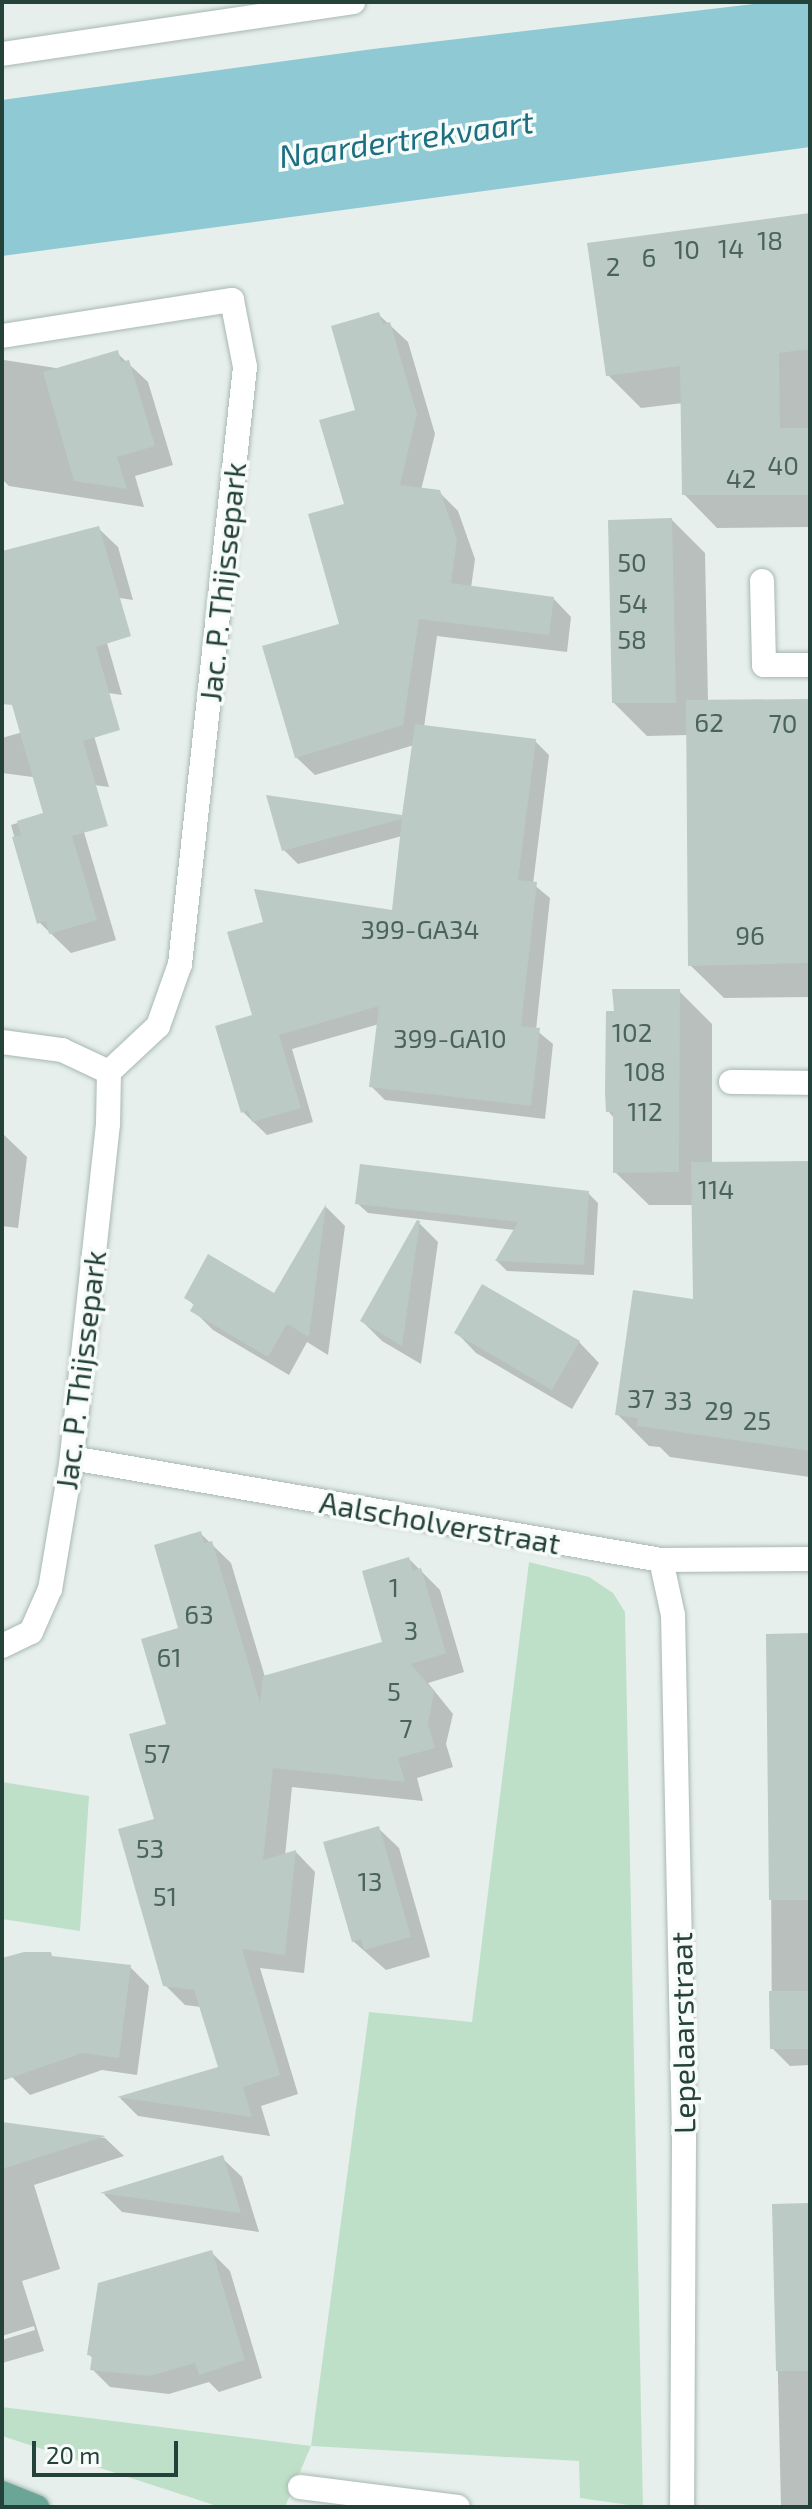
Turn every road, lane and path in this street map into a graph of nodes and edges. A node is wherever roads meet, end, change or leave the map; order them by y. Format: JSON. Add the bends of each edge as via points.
{"nodes":[{"id":1,"x":353,"y":2,"type":"edge"},
{"id":2,"x":2,"y":54,"type":"edge"},
{"id":3,"x":2,"y":336,"type":"edge"},
{"id":4,"x":762,"y":581,"type":"dead end"},
{"id":5,"x":810,"y":665,"type":"edge"},
{"id":6,"x":2,"y":1042,"type":"edge"},
{"id":7,"x":109,"y":1072,"type":"junction"},
{"id":8,"x":731,"y":1082,"type":"dead end"},
{"id":9,"x":810,"y":1083,"type":"edge"},
{"id":10,"x":72,"y":1458,"type":"junction"},
{"id":11,"x":810,"y":1559,"type":"edge"},
{"id":12,"x":661,"y":1560,"type":"junction"},
{"id":13,"x":2,"y":1646,"type":"edge"},
{"id":14,"x":300,"y":2487,"type":"dead end"},
{"id":15,"x":2,"y":2493,"type":"edge"},
{"id":16,"x":37,"y":2507,"type":"edge"},
{"id":17,"x":458,"y":2507,"type":"edge"},
{"id":18,"x":682,"y":2507,"type":"edge"}],
"edges":[{"from":1,"to":2,"type":"street"},
{"from":3,"to":7,"type":"street","name":"Jac. P. Thijssepark","via":[[232,300],[245,367],[180,964],[158,1026]]},
{"from":4,"to":5,"type":"street","via":[[764,665]]},
{"from":6,"to":7,"type":"street","via":[[62,1050]]},
{"from":7,"to":10,"type":"street","name":"Jac. P. Thijssepark"},
{"from":8,"to":9,"type":"street"},
{"from":10,"to":12,"type":"street","name":"Aalscholverstraat"},
{"from":10,"to":13,"type":"street","name":"Jac. P. Thijssepark","via":[[50,1589],[31,1632]]},
{"from":11,"to":12,"type":"street","name":"Aalscholverstraat"},
{"from":12,"to":18,"type":"street","name":"Lepelaarstraat","via":[[673,1615],[684,2137]]},
{"from":14,"to":17,"type":"street"},
{"from":15,"to":16,"type":"main road"}]}
